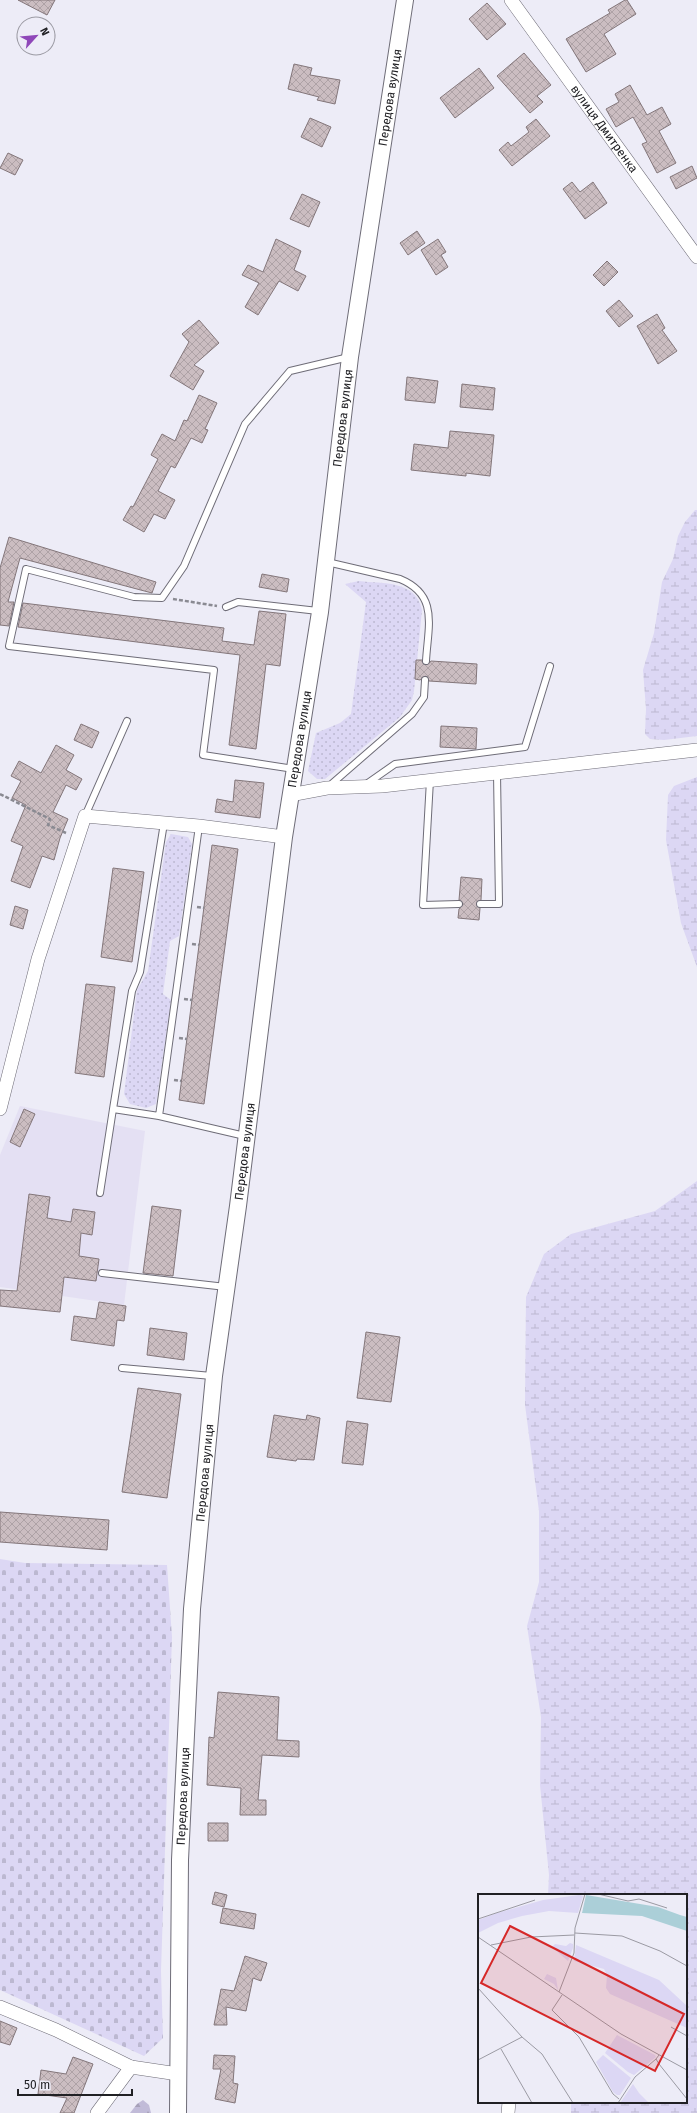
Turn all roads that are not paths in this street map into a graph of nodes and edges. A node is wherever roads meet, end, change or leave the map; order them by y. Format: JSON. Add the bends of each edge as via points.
{"nodes":[{"id":1,"x":405,"y":0,"type":"edge"},
{"id":2,"x":511,"y":0,"type":"edge"},
{"id":3,"x":697,"y":257,"type":"edge"},
{"id":4,"x":350,"y":357,"type":"junction"},
{"id":5,"x":326,"y":562,"type":"junction"},
{"id":6,"x":226,"y":607,"type":"road end"},
{"id":7,"x":320,"y":612,"type":"junction"},
{"id":8,"x":426,"y":661,"type":"dead end"},
{"id":9,"x":550,"y":666,"type":"dead end"},
{"id":10,"x":425,"y":680,"type":"dead end"},
{"id":11,"x":127,"y":721,"type":"dead end"},
{"id":12,"x":697,"y":750,"type":"edge"},
{"id":13,"x":294,"y":769,"type":"junction"},
{"id":14,"x":497,"y":773,"type":"junction"},
{"id":15,"x":430,"y":780,"type":"junction"},
{"id":16,"x":362,"y":787,"type":"junction"},
{"id":17,"x":327,"y":788,"type":"junction"},
{"id":18,"x":290,"y":795,"type":"junction"},
{"id":19,"x":85,"y":816,"type":"junction"},
{"id":20,"x":164,"y":823,"type":"junction"},
{"id":21,"x":199,"y":826,"type":"junction"},
{"id":22,"x":284,"y":837,"type":"junction"},
{"id":23,"x":459,"y":904,"type":"dead end"},
{"id":24,"x":480,"y":904,"type":"dead end"},
{"id":25,"x":0,"y":1109,"type":"edge"},
{"id":26,"x":113,"y":1109,"type":"junction"},
{"id":27,"x":159,"y":1116,"type":"junction"},
{"id":28,"x":247,"y":1136,"type":"junction"},
{"id":29,"x":100,"y":1193,"type":"dead end"},
{"id":30,"x":102,"y":1273,"type":"dead end"},
{"id":31,"x":226,"y":1287,"type":"junction"},
{"id":32,"x":122,"y":1368,"type":"dead end"},
{"id":33,"x":214,"y":1376,"type":"junction"},
{"id":34,"x":0,"y":2006,"type":"edge"},
{"id":35,"x":131,"y":2067,"type":"junction"},
{"id":36,"x":178,"y":2074,"type":"junction"},
{"id":37,"x":509,"y":2103,"type":"edge"},
{"id":38,"x":97,"y":2113,"type":"edge"},
{"id":39,"x":178,"y":2113,"type":"edge"},
{"id":40,"x":508,"y":2113,"type":"edge"}],
"edges":[{"from":1,"to":4,"type":"street","name":"Передова вулиця"},
{"from":2,"to":3,"type":"street","name":"вулиця Дмитренка"},
{"from":4,"to":5,"type":"street","name":"Передова вулиця"},
{"from":4,"to":13,"type":"lane","via":[[290,371],[245,424],[184,566],[162,598],[134,597],[26,569],[10,646],[214,670],[203,755]]},
{"from":5,"to":7,"type":"street","name":"Передова вулиця"},
{"from":5,"to":8,"type":"lane","via":[[400,579],[419,590],[429,609]]},
{"from":6,"to":7,"type":"lane","via":[[238,602]]},
{"from":7,"to":13,"type":"street","name":"Передова вулиця"},
{"from":9,"to":16,"type":"lane","via":[[525,747],[395,764]]},
{"from":10,"to":17,"type":"lane","via":[[424,696],[412,714]]},
{"from":11,"to":19,"type":"lane"},
{"from":12,"to":14,"type":"street"},
{"from":13,"to":18,"type":"street","name":"Передова вулиця"},
{"from":14,"to":15,"type":"street"},
{"from":14,"to":24,"type":"lane","via":[[499,904]]},
{"from":15,"to":16,"type":"street"},
{"from":15,"to":23,"type":"lane","via":[[423,905]]},
{"from":16,"to":17,"type":"street"},
{"from":17,"to":18,"type":"street"},
{"from":18,"to":22,"type":"street","name":"Передова вулиця"},
{"from":19,"to":20,"type":"street"},
{"from":19,"to":25,"type":"street","via":[[38,960]]},
{"from":20,"to":21,"type":"street"},
{"from":20,"to":26,"type":"lane","via":[[140,972],[132,991]]},
{"from":21,"to":22,"type":"street"},
{"from":21,"to":27,"type":"lane"},
{"from":22,"to":28,"type":"street","name":"Передова вулиця"},
{"from":26,"to":27,"type":"lane"},
{"from":26,"to":29,"type":"lane"},
{"from":27,"to":28,"type":"lane"},
{"from":28,"to":31,"type":"street","name":"Передова вулиця"},
{"from":30,"to":31,"type":"lane"},
{"from":31,"to":33,"type":"street","name":"Передова вулиця"},
{"from":32,"to":33,"type":"lane"},
{"from":33,"to":36,"type":"street","name":"Передова вулиця","via":[[192,1616],[180,1860]]},
{"from":34,"to":35,"type":"street"},
{"from":35,"to":36,"type":"street"},
{"from":35,"to":38,"type":"street"},
{"from":36,"to":39,"type":"street","name":"Передова вулиця"},
{"from":37,"to":40,"type":"street"}]}
